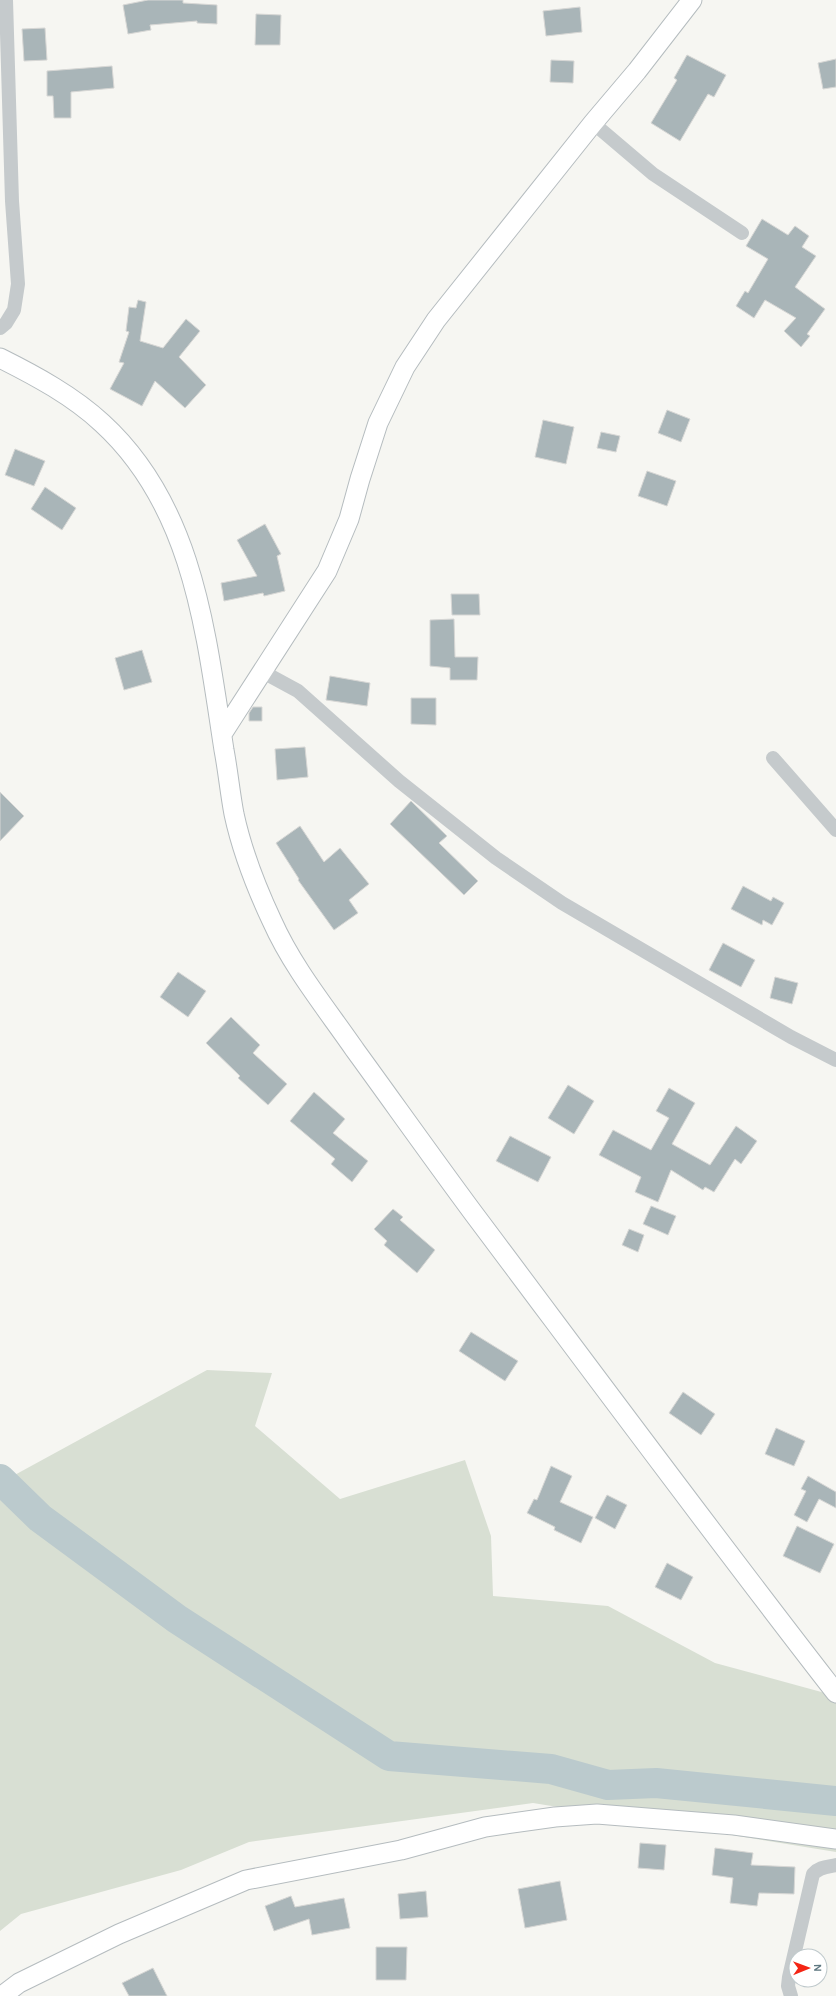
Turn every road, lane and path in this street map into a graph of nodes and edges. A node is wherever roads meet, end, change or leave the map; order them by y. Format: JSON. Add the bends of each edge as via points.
{"nodes":[{"id":1,"x":6,"y":0,"type":"edge"},
{"id":2,"x":692,"y":0,"type":"edge"},
{"id":3,"x":593,"y":123,"type":"junction"},
{"id":4,"x":742,"y":233,"type":"dead end"},
{"id":5,"x":0,"y":328,"type":"edge"},
{"id":6,"x":0,"y":358,"type":"edge"},
{"id":7,"x":263,"y":672,"type":"junction"},
{"id":8,"x":222,"y":734,"type":"junction"},
{"id":9,"x":774,"y":758,"type":"dead end"},
{"id":10,"x":836,"y":830,"type":"edge"},
{"id":11,"x":836,"y":1060,"type":"edge"},
{"id":12,"x":836,"y":1693,"type":"edge"},
{"id":13,"x":836,"y":1839,"type":"edge"},
{"id":14,"x":836,"y":1865,"type":"edge"},
{"id":15,"x":2,"y":1996,"type":"edge"},
{"id":16,"x":791,"y":1996,"type":"edge"}],
"edges":[{"from":1,"to":5,"type":"street","via":[[12,201],[18,284],[14,310]]},
{"from":2,"to":3,"type":"street","via":[[638,71]]},
{"from":3,"to":4,"type":"street","via":[[653,174]]},
{"from":3,"to":7,"type":"street","via":[[436,320],[405,367],[378,423],[349,519],[327,571]]},
{"from":6,"to":8,"type":"street","via":[[68,396],[103,424],[133,456],[158,494],[176,528],[190,567],[201,613]]},
{"from":7,"to":8,"type":"street"},
{"from":7,"to":11,"type":"street","via":[[298,691],[399,781],[502,862],[562,903],[784,1033]]},
{"from":8,"to":12,"type":"street","via":[[234,814],[247,860],[273,923],[299,972],[441,1170]]},
{"from":9,"to":10,"type":"street"},
{"from":13,"to":15,"type":"street","via":[[734,1825],[597,1814],[555,1816],[485,1827],[401,1850],[246,1880],[119,1934],[19,1983]]},
{"from":14,"to":16,"type":"street","via":[[823,1867],[813,1874],[789,1977]]}]}
